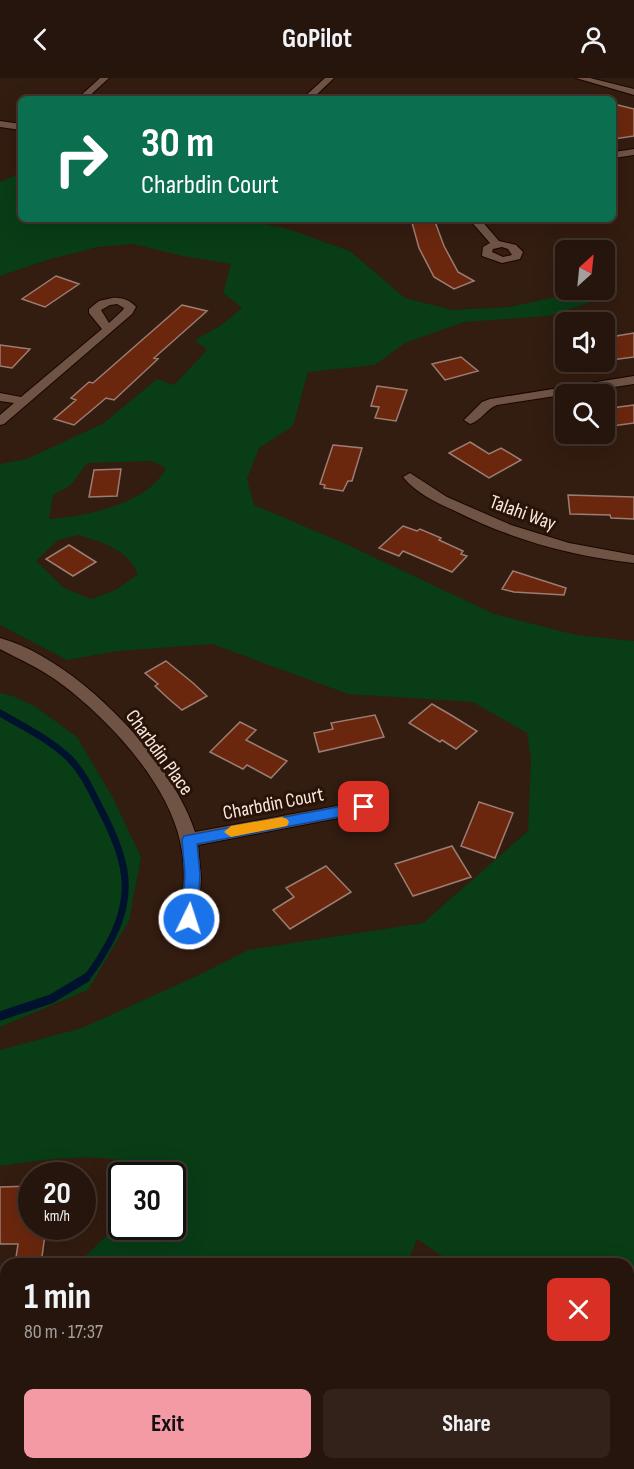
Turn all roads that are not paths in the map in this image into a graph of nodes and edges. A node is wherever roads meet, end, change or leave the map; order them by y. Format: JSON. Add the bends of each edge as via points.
{"nodes":[{"id":1,"x":105,"y":78,"type":"edge"},
{"id":2,"x":330,"y":78,"type":"edge"},
{"id":3,"x":580,"y":78,"type":"edge"},
{"id":4,"x":634,"y":93,"type":"edge"},
{"id":5,"x":84,"y":96,"type":"edge"},
{"id":6,"x":310,"y":96,"type":"edge"},
{"id":7,"x":0,"y":124,"type":"edge"},
{"id":8,"x":18,"y":127,"type":"edge"},
{"id":9,"x":634,"y":152,"type":"edge"},
{"id":10,"x":616,"y":154,"type":"edge"},
{"id":11,"x":477,"y":222,"type":"edge"},
{"id":12,"x":496,"y":244,"type":"dead end"},
{"id":13,"x":107,"y":328,"type":"dead end"},
{"id":14,"x":634,"y":380,"type":"edge"},
{"id":15,"x":0,"y":397,"type":"edge"},
{"id":16,"x":23,"y":400,"type":"junction"},
{"id":17,"x":470,"y":420,"type":"dead end"},
{"id":18,"x":0,"y":421,"type":"edge"},
{"id":19,"x":410,"y":477,"type":"dead end"},
{"id":20,"x":634,"y":559,"type":"edge"},
{"id":21,"x":0,"y":644,"type":"edge"},
{"id":22,"x":364,"y":807,"type":"dead end"},
{"id":23,"x":189,"y":840,"type":"junction"},
{"id":24,"x":188,"y":941,"type":"dead end"}],
"edges":[{"from":1,"to":5,"type":"street"},
{"from":2,"to":6,"type":"street"},
{"from":3,"to":4,"type":"street"},
{"from":7,"to":8,"type":"street"},
{"from":9,"to":10,"type":"street"},
{"from":11,"to":12,"type":"street"},
{"from":13,"to":16,"type":"street"},
{"from":14,"to":17,"type":"street","via":[[494,402]]},
{"from":15,"to":16,"type":"street"},
{"from":16,"to":18,"type":"street"},
{"from":19,"to":20,"type":"street","name":"Talahi Way","via":[[441,500],[534,540]]},
{"from":21,"to":23,"type":"street","name":"Charbdin Place","via":[[61,675],[96,704],[158,778],[174,803]]},
{"from":22,"to":23,"type":"street","name":"Charbdin Court"},
{"from":23,"to":24,"type":"street","name":"Charbdin Place","via":[[192,874]]}]}
